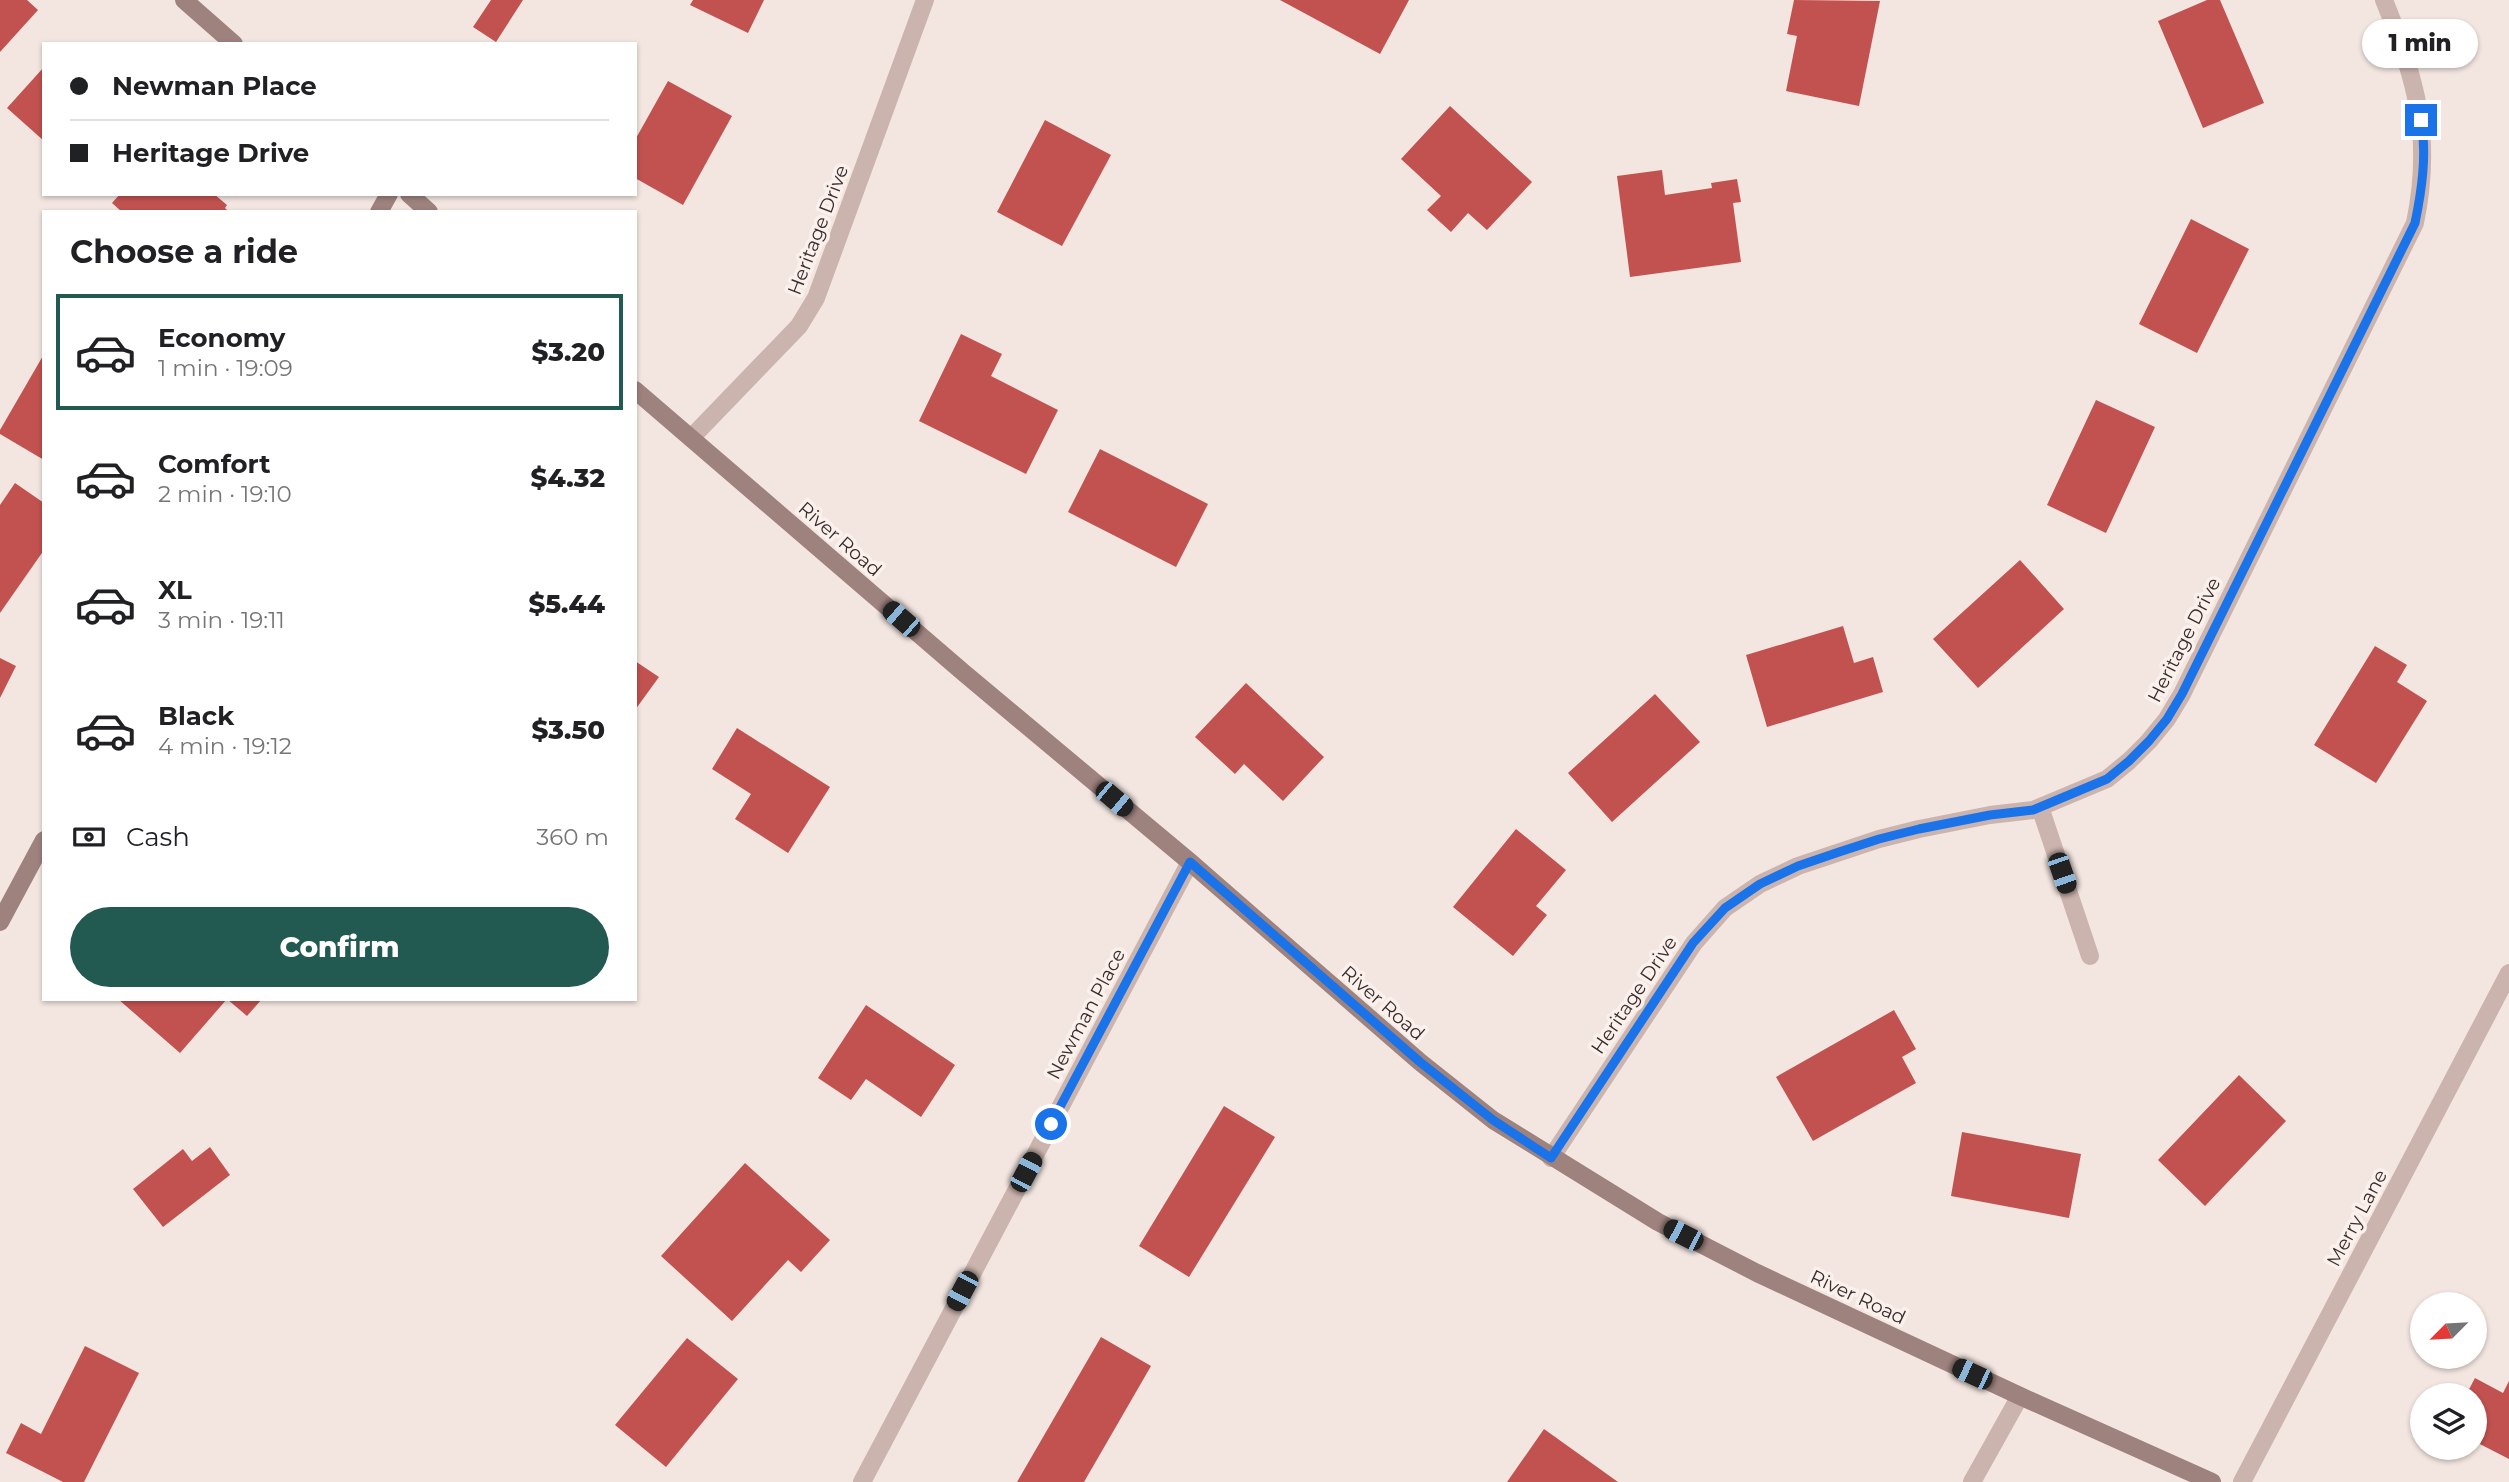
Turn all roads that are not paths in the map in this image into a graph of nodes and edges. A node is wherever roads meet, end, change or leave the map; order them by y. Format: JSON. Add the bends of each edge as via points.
{"nodes":[{"id":1,"x":184,"y":0,"type":"edge"},
{"id":2,"x":925,"y":0,"type":"edge"},
{"id":3,"x":2384,"y":0,"type":"edge"},
{"id":4,"x":232,"y":42,"type":"edge"},
{"id":5,"x":411,"y":196,"type":"edge"},
{"id":6,"x":427,"y":210,"type":"edge"},
{"id":7,"x":637,"y":392,"type":"edge"},
{"id":8,"x":691,"y":438,"type":"junction"},
{"id":9,"x":2040,"y":807,"type":"junction"},
{"id":10,"x":42,"y":844,"type":"edge"},
{"id":11,"x":1190,"y":862,"type":"junction"},
{"id":12,"x":0,"y":922,"type":"edge"},
{"id":13,"x":2090,"y":956,"type":"dead end"},
{"id":14,"x":2509,"y":973,"type":"edge"},
{"id":15,"x":1551,"y":1158,"type":"junction"},
{"id":16,"x":2020,"y":1396,"type":"junction"},
{"id":17,"x":862,"y":1482,"type":"edge"},
{"id":18,"x":1972,"y":1482,"type":"edge"},
{"id":19,"x":2212,"y":1482,"type":"edge"},
{"id":20,"x":2242,"y":1482,"type":"edge"}],
"edges":[{"from":1,"to":4,"type":"street"},
{"from":2,"to":8,"type":"street","name":"Heritage Drive","via":[[816,299],[799,326]]},
{"from":3,"to":9,"type":"street","name":"Heritage Drive","via":[[2414,83],[2424,139],[2415,223],[2167,719],[2107,779]]},
{"from":5,"to":6,"type":"street"},
{"from":7,"to":8,"type":"street","name":"River Road"},
{"from":8,"to":11,"type":"street","name":"River Road"},
{"from":9,"to":13,"type":"street"},
{"from":9,"to":15,"type":"street","name":"Heritage Drive","via":[[1879,839],[1798,866],[1725,908],[1693,943]]},
{"from":10,"to":12,"type":"street"},
{"from":11,"to":15,"type":"street","name":"River Road","via":[[1420,1062],[1493,1120]]},
{"from":11,"to":17,"type":"street","name":"Newman Place"},
{"from":14,"to":20,"type":"street","name":"Merry Lane"},
{"from":15,"to":16,"type":"street","name":"River Road","via":[[1732,1260]]},
{"from":16,"to":18,"type":"street"},
{"from":16,"to":19,"type":"street","name":"River Road"}]}
